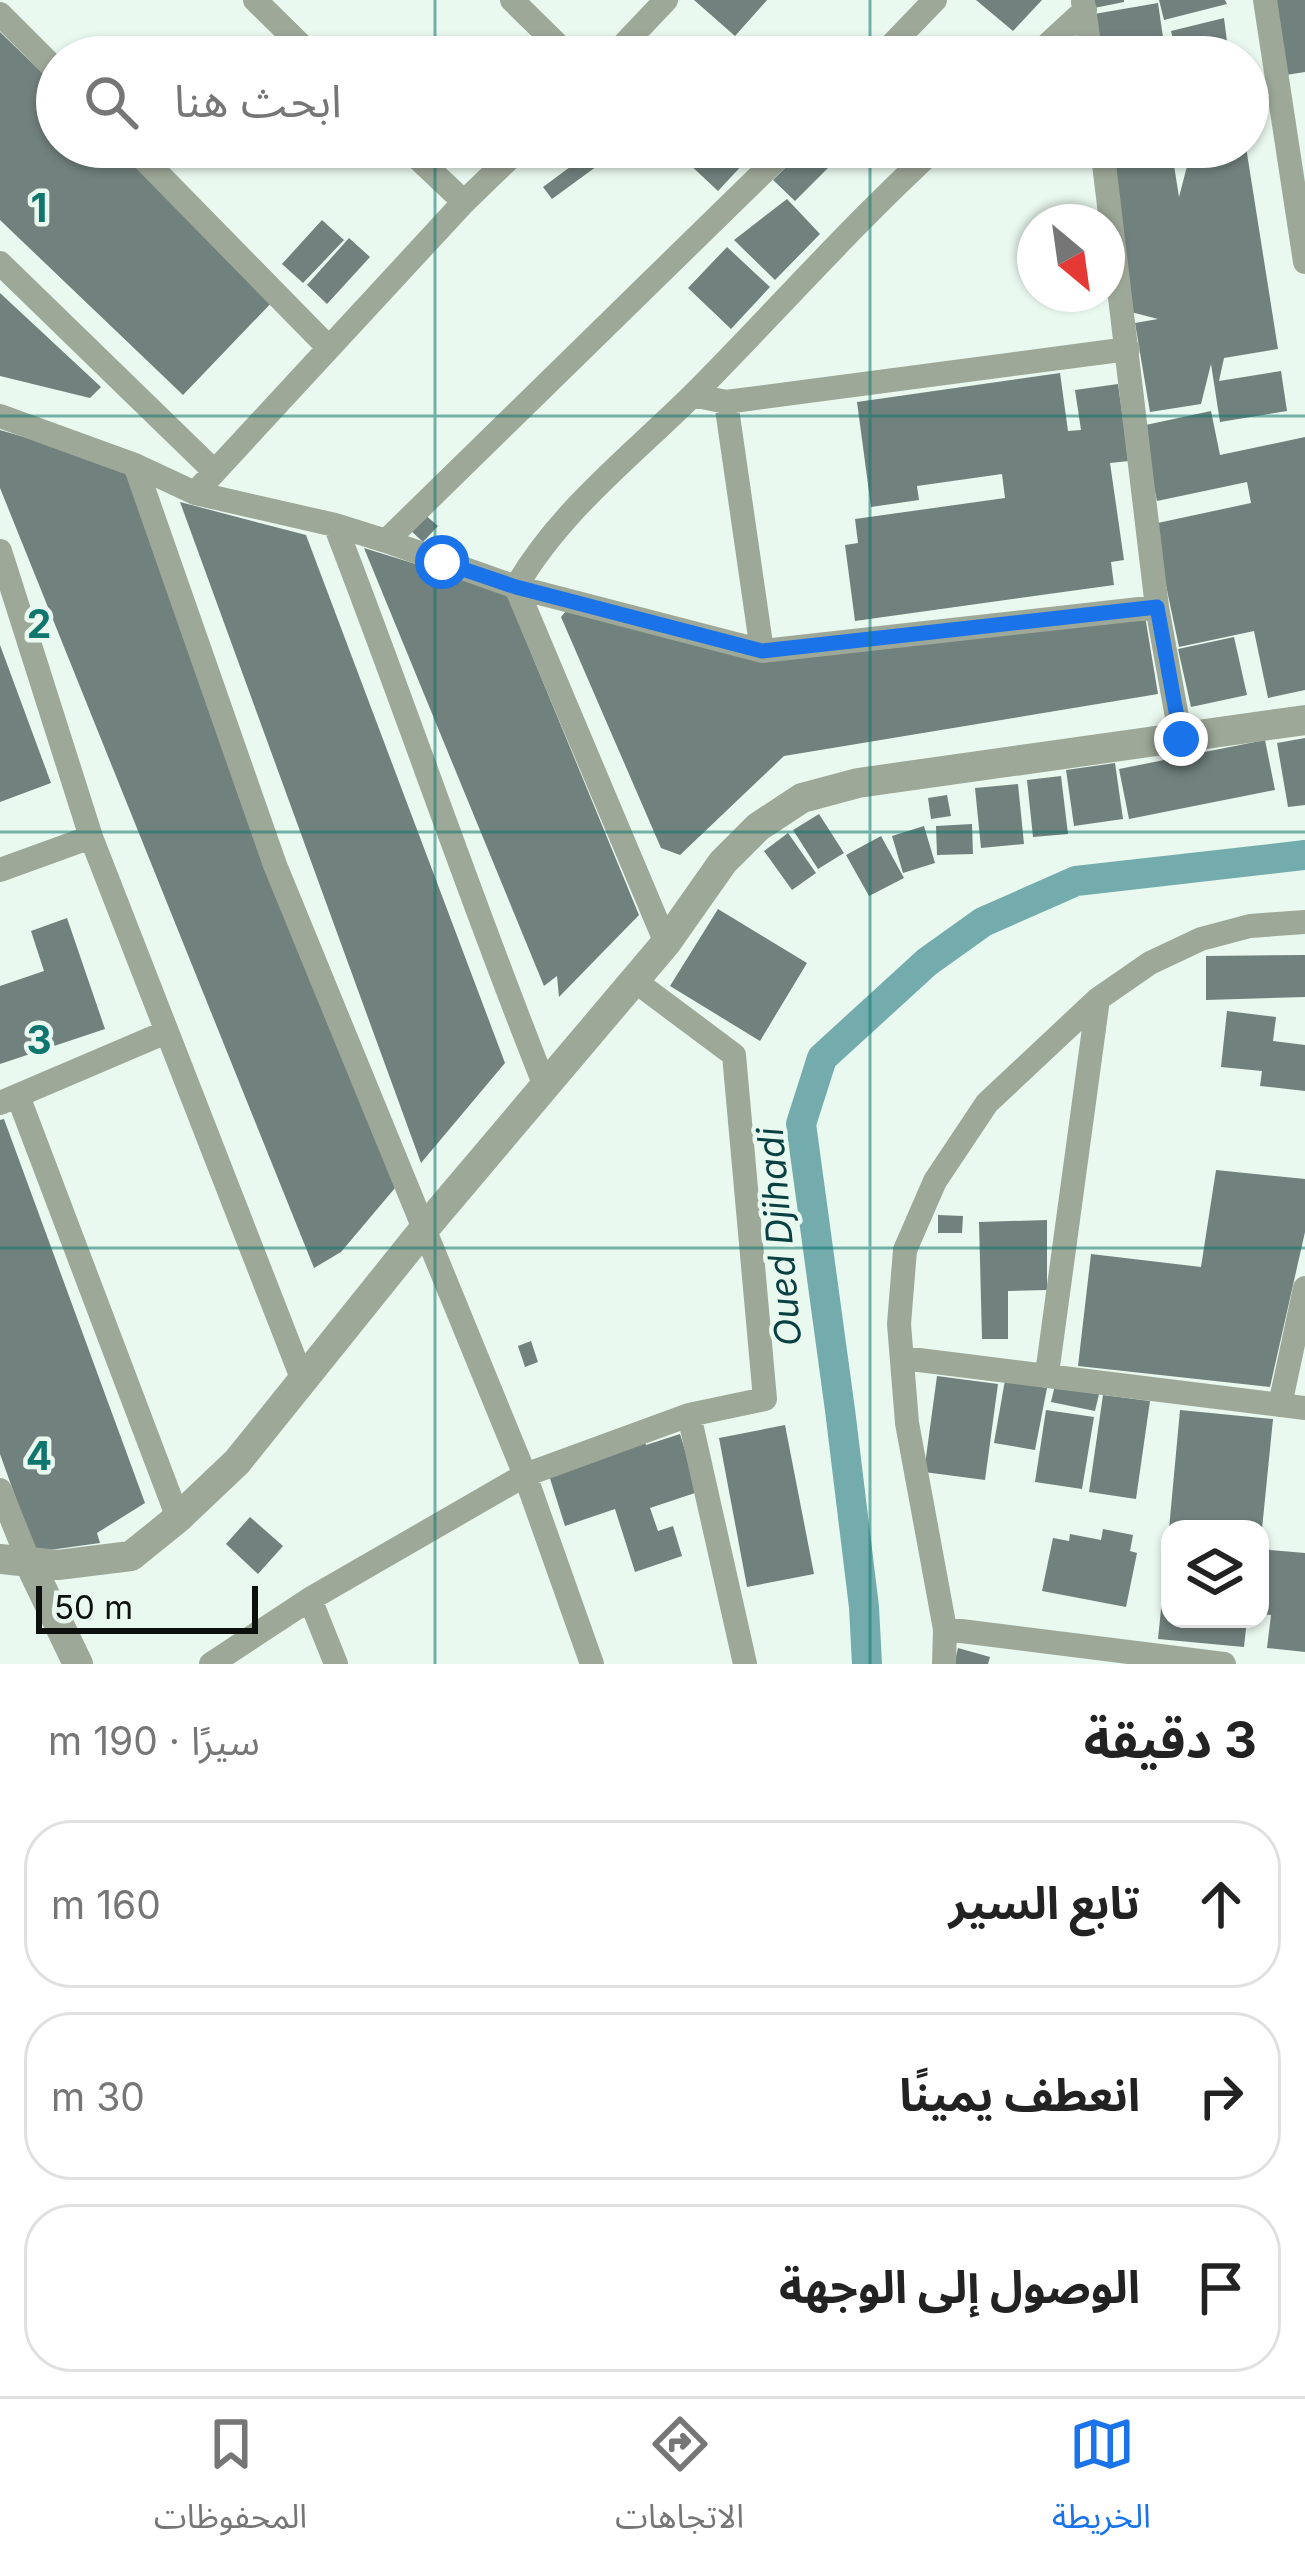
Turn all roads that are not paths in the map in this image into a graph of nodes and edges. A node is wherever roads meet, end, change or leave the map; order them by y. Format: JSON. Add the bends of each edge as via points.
{"nodes":[{"id":1,"x":255,"y":0,"type":"edge"},
{"id":2,"x":512,"y":0,"type":"edge"},
{"id":3,"x":667,"y":0,"type":"edge"},
{"id":4,"x":935,"y":0,"type":"edge"},
{"id":5,"x":1265,"y":0,"type":"edge"},
{"id":6,"x":1084,"y":5,"type":"edge"},
{"id":7,"x":0,"y":14,"type":"edge"},
{"id":8,"x":292,"y":36,"type":"edge"},
{"id":9,"x":549,"y":36,"type":"edge"},
{"id":10,"x":632,"y":36,"type":"edge"},
{"id":11,"x":900,"y":36,"type":"edge"},
{"id":12,"x":1054,"y":36,"type":"edge"},
{"id":13,"x":1088,"y":36,"type":"edge"},
{"id":14,"x":36,"y":50,"type":"edge"},
{"id":15,"x":152,"y":168,"type":"edge"},
{"id":16,"x":428,"y":168,"type":"edge"},
{"id":17,"x":499,"y":168,"type":"edge"},
{"id":18,"x":769,"y":168,"type":"edge"},
{"id":19,"x":916,"y":168,"type":"edge"},
{"id":20,"x":1105,"y":168,"type":"edge"},
{"id":21,"x":464,"y":202,"type":"junction"},
{"id":22,"x":1305,"y":262,"type":"edge"},
{"id":23,"x":0,"y":263,"type":"edge"},
{"id":24,"x":328,"y":347,"type":"junction"},
{"id":25,"x":1127,"y":350,"type":"junction"},
{"id":26,"x":693,"y":395,"type":"junction"},
{"id":27,"x":725,"y":402,"type":"junction"},
{"id":28,"x":0,"y":416,"type":"edge"},
{"id":29,"x":135,"y":465,"type":"junction"},
{"id":30,"x":212,"y":470,"type":"junction"},
{"id":31,"x":195,"y":493,"type":"junction"},
{"id":32,"x":334,"y":525,"type":"junction"},
{"id":33,"x":386,"y":542,"type":"junction"},
{"id":34,"x":0,"y":551,"type":"edge"},
{"id":35,"x":516,"y":587,"type":"junction"},
{"id":36,"x":1157,"y":607,"type":"junction"},
{"id":37,"x":762,"y":651,"type":"junction"},
{"id":38,"x":1305,"y":720,"type":"edge"},
{"id":39,"x":1181,"y":739,"type":"junction"},
{"id":40,"x":91,"y":837,"type":"junction"},
{"id":41,"x":0,"y":870,"type":"edge"},
{"id":42,"x":1305,"y":922,"type":"edge"},
{"id":43,"x":666,"y":944,"type":"junction"},
{"id":44,"x":635,"y":981,"type":"junction"},
{"id":45,"x":1098,"y":999,"type":"junction"},
{"id":46,"x":164,"y":1033,"type":"junction"},
{"id":47,"x":545,"y":1086,"type":"junction"},
{"id":48,"x":9,"y":1099,"type":"edge"},
{"id":49,"x":424,"y":1228,"type":"junction"},
{"id":50,"x":1305,"y":1288,"type":"edge"},
{"id":51,"x":903,"y":1358,"type":"junction"},
{"id":52,"x":1047,"y":1373,"type":"junction"},
{"id":53,"x":302,"y":1378,"type":"junction"},
{"id":54,"x":1293,"y":1407,"type":"edge"},
{"id":55,"x":688,"y":1415,"type":"junction"},
{"id":56,"x":525,"y":1475,"type":"junction"},
{"id":57,"x":0,"y":1490,"type":"edge"},
{"id":58,"x":178,"y":1518,"type":"junction"},
{"id":59,"x":15,"y":1560,"type":"edge"},
{"id":60,"x":310,"y":1599,"type":"junction"},
{"id":61,"x":946,"y":1629,"type":"junction"},
{"id":62,"x":78,"y":1664,"type":"edge"},
{"id":63,"x":211,"y":1664,"type":"edge"},
{"id":64,"x":336,"y":1664,"type":"edge"},
{"id":65,"x":592,"y":1664,"type":"edge"},
{"id":66,"x":745,"y":1664,"type":"edge"},
{"id":67,"x":944,"y":1664,"type":"edge"},
{"id":68,"x":1224,"y":1664,"type":"edge"}],
"edges":[{"from":1,"to":8,"type":"street"},
{"from":2,"to":9,"type":"street"},
{"from":3,"to":10,"type":"street"},
{"from":4,"to":11,"type":"street"},
{"from":5,"to":22,"type":"street"},
{"from":6,"to":12,"type":"street"},
{"from":6,"to":13,"type":"street"},
{"from":7,"to":14,"type":"street"},
{"from":15,"to":24,"type":"street"},
{"from":16,"to":21,"type":"street"},
{"from":17,"to":21,"type":"street"},
{"from":18,"to":33,"type":"street"},
{"from":19,"to":26,"type":"street"},
{"from":20,"to":25,"type":"street"},
{"from":21,"to":24,"type":"street"},
{"from":23,"to":30,"type":"street"},
{"from":24,"to":30,"type":"street"},
{"from":25,"to":27,"type":"street"},
{"from":25,"to":36,"type":"street"},
{"from":26,"to":27,"type":"street"},
{"from":26,"to":35,"type":"street","via":[[562,520]]},
{"from":27,"to":37,"type":"street"},
{"from":28,"to":29,"type":"street"},
{"from":29,"to":31,"type":"street"},
{"from":29,"to":49,"type":"street","via":[[274,865]]},
{"from":30,"to":31,"type":"street"},
{"from":31,"to":32,"type":"street"},
{"from":32,"to":33,"type":"street"},
{"from":32,"to":47,"type":"street"},
{"from":33,"to":35,"type":"street"},
{"from":34,"to":40,"type":"street"},
{"from":35,"to":37,"type":"street"},
{"from":35,"to":43,"type":"street"},
{"from":36,"to":37,"type":"street"},
{"from":36,"to":39,"type":"street"},
{"from":38,"to":39,"type":"street"},
{"from":39,"to":43,"type":"street","via":[[858,783],[802,798],[723,862]]},
{"from":40,"to":41,"type":"street"},
{"from":40,"to":46,"type":"street"},
{"from":42,"to":45,"type":"street","via":[[1202,939]]},
{"from":43,"to":44,"type":"street"},
{"from":44,"to":47,"type":"street"},
{"from":44,"to":55,"type":"street","via":[[734,1055],[765,1399]]},
{"from":45,"to":51,"type":"street","via":[[986,1103],[934,1181],[905,1250]]},
{"from":45,"to":52,"type":"street"},
{"from":46,"to":48,"type":"street"},
{"from":46,"to":53,"type":"street"},
{"from":47,"to":49,"type":"street"},
{"from":48,"to":58,"type":"street"},
{"from":49,"to":53,"type":"street"},
{"from":49,"to":56,"type":"street"},
{"from":50,"to":54,"type":"street"},
{"from":51,"to":52,"type":"street"},
{"from":51,"to":61,"type":"street","via":[[907,1423]]},
{"from":52,"to":54,"type":"street"},
{"from":53,"to":58,"type":"street","via":[[237,1462]]},
{"from":55,"to":56,"type":"street"},
{"from":55,"to":66,"type":"street"},
{"from":56,"to":60,"type":"street"},
{"from":56,"to":65,"type":"street"},
{"from":57,"to":59,"type":"street"},
{"from":58,"to":59,"type":"street","via":[[130,1556],[93,1564]]},
{"from":59,"to":62,"type":"street"},
{"from":60,"to":63,"type":"street"},
{"from":60,"to":64,"type":"street"},
{"from":61,"to":67,"type":"street"},
{"from":61,"to":68,"type":"street"}]}
